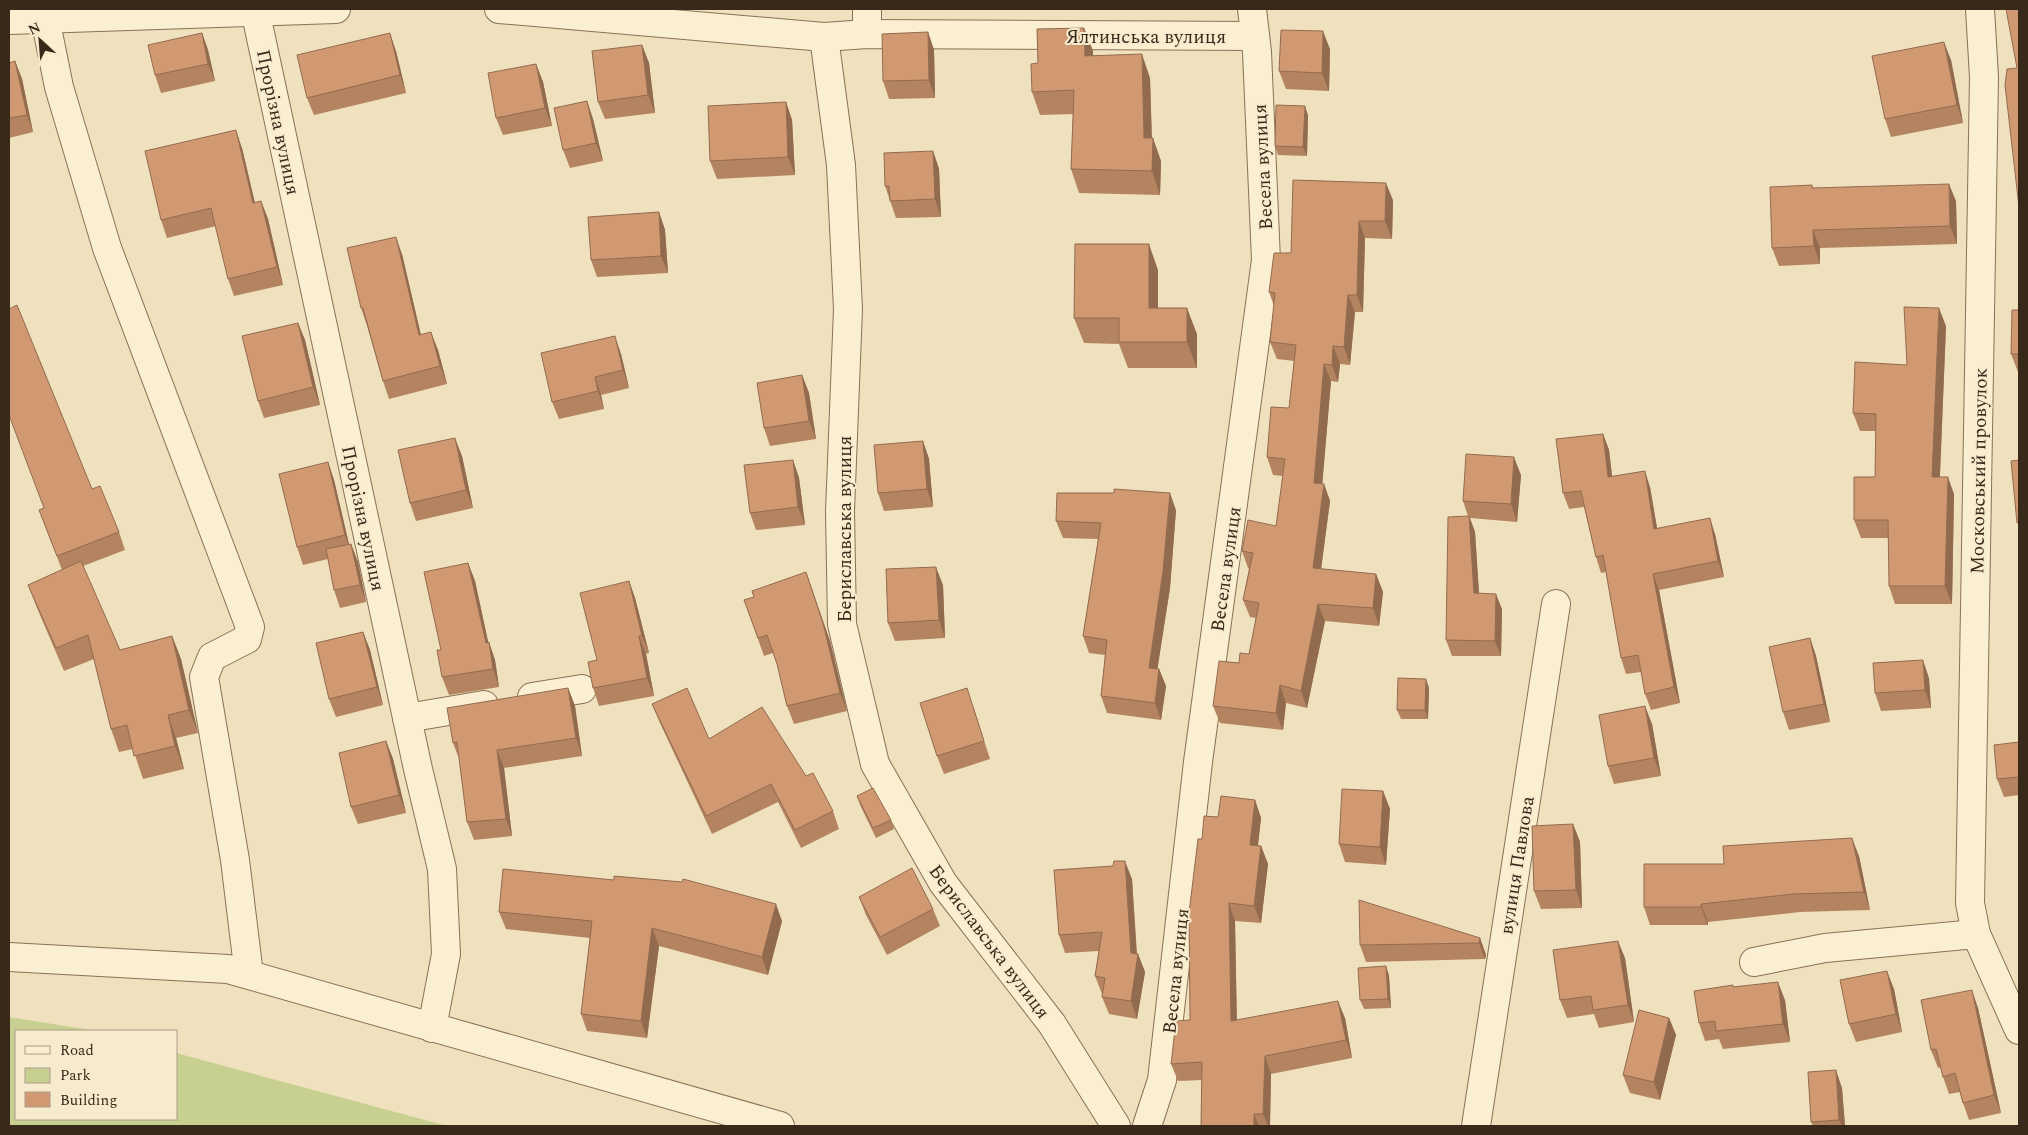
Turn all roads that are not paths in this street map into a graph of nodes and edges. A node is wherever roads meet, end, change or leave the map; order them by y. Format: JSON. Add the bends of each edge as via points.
{"nodes":[{"id":1,"x":336,"y":9,"type":"edge"},
{"id":2,"x":499,"y":9,"type":"edge"},
{"id":3,"x":1252,"y":9,"type":"edge"},
{"id":4,"x":1980,"y":9,"type":"edge"},
{"id":5,"x":255,"y":10,"type":"edge"},
{"id":6,"x":45,"y":18,"type":"junction"},
{"id":7,"x":9,"y":20,"type":"edge"},
{"id":8,"x":867,"y":21,"type":"edge"},
{"id":9,"x":1255,"y":36,"type":"junction"},
{"id":10,"x":824,"y":37,"type":"junction"},
{"id":11,"x":1556,"y":604,"type":"dead end"},
{"id":12,"x":582,"y":689,"type":"dead end"},
{"id":13,"x":407,"y":718,"type":"junction"},
{"id":14,"x":1976,"y":934,"type":"junction"},
{"id":15,"x":9,"y":957,"type":"edge"},
{"id":16,"x":1754,"y":962,"type":"dead end"},
{"id":17,"x":249,"y":975,"type":"junction"},
{"id":18,"x":432,"y":1028,"type":"junction"},
{"id":19,"x":2019,"y":1030,"type":"edge"},
{"id":20,"x":780,"y":1126,"type":"edge"},
{"id":21,"x":1116,"y":1126,"type":"edge"},
{"id":22,"x":1148,"y":1126,"type":"edge"},
{"id":23,"x":1476,"y":1126,"type":"edge"}],
"edges":[{"from":1,"to":5,"type":"street"},
{"from":2,"to":10,"type":"street","name":"Ялтинська вулиця"},
{"from":3,"to":9,"type":"street","name":"Весела вулиця"},
{"from":4,"to":14,"type":"street","name":"Московський провулок","via":[[1984,77],[1970,903]]},
{"from":5,"to":6,"type":"street"},
{"from":5,"to":13,"type":"street","name":"Прорізна вулиця"},
{"from":6,"to":7,"type":"street"},
{"from":6,"to":17,"type":"street","via":[[59,87],[107,248],[250,627],[247,639],[212,656],[204,677],[235,860]]},
{"from":8,"to":9,"type":"street","name":"Ялтинська вулиця"},
{"from":8,"to":10,"type":"street","name":"Ялтинська вулиця"},
{"from":9,"to":22,"type":"street","name":"Весела вулиця","via":[[1266,260],[1198,762],[1162,1080]]},
{"from":10,"to":21,"type":"street","name":"Бериславська вулиця","via":[[841,165],[848,309],[840,511],[842,624],[876,764],[943,883],[1052,1024]]},
{"from":11,"to":23,"type":"street","name":"вулиця Павлова"},
{"from":12,"to":13,"type":"street"},
{"from":13,"to":18,"type":"street","name":"Прорізна вулиця","via":[[442,868],[446,954]]},
{"from":14,"to":16,"type":"street","via":[[1825,948]]},
{"from":14,"to":19,"type":"street","name":"Московський провулок"},
{"from":15,"to":17,"type":"street","via":[[228,969]]},
{"from":17,"to":18,"type":"street"},
{"from":18,"to":20,"type":"street"}]}
